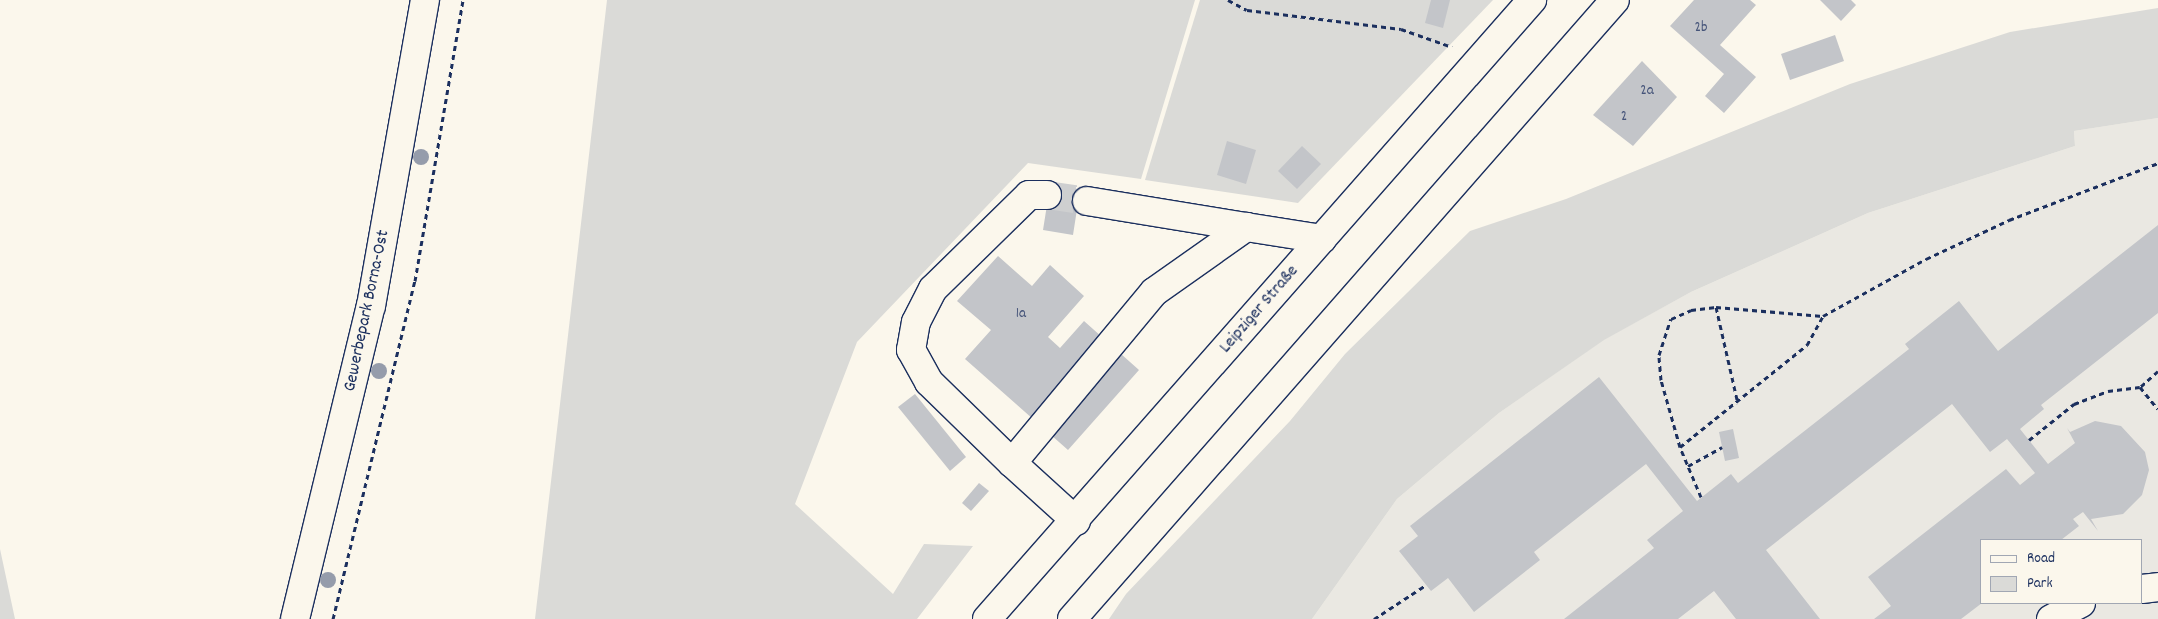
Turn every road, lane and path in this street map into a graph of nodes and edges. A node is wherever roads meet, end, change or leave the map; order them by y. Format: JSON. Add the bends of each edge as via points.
{"nodes":[{"id":1,"x":424,"y":0,"type":"edge"},
{"id":2,"x":463,"y":0,"type":"edge"},
{"id":3,"x":1228,"y":0,"type":"edge"},
{"id":4,"x":1532,"y":0,"type":"edge"},
{"id":5,"x":1614,"y":0,"type":"edge"},
{"id":6,"x":1481,"y":58,"type":"junction"},
{"id":7,"x":2158,"y":163,"type":"edge"},
{"id":8,"x":1047,"y":195,"type":"tunnel mouth"},
{"id":9,"x":1087,"y":201,"type":"tunnel mouth"},
{"id":10,"x":1246,"y":227,"type":"junction"},
{"id":11,"x":1322,"y":239,"type":"junction"},
{"id":12,"x":1716,"y":307,"type":"junction"},
{"id":13,"x":1823,"y":316,"type":"junction"},
{"id":14,"x":2158,"y":371,"type":"edge"},
{"id":15,"x":2140,"y":387,"type":"junction"},
{"id":16,"x":1738,"y":404,"type":"junction"},
{"id":17,"x":2158,"y":410,"type":"edge"},
{"id":18,"x":2029,"y":440,"type":"dead end"},
{"id":19,"x":1680,"y":447,"type":"junction"},
{"id":20,"x":1722,"y":447,"type":"dead end"},
{"id":21,"x":1012,"y":463,"type":"junction"},
{"id":22,"x":1688,"y":466,"type":"junction"},
{"id":23,"x":1701,"y":497,"type":"dead end"},
{"id":24,"x":1076,"y":521,"type":"junction"},
{"id":25,"x":1426,"y":585,"type":"dead end"},
{"id":26,"x":2158,"y":587,"type":"edge"},
{"id":27,"x":2143,"y":589,"type":"edge"},
{"id":28,"x":2079,"y":604,"type":"edge"},
{"id":29,"x":295,"y":619,"type":"edge"},
{"id":30,"x":333,"y":619,"type":"edge"},
{"id":31,"x":987,"y":619,"type":"edge"},
{"id":32,"x":1072,"y":619,"type":"edge"},
{"id":33,"x":1374,"y":619,"type":"edge"},
{"id":34,"x":2051,"y":619,"type":"edge"}],
"edges":[{"from":1,"to":29,"type":"main road","name":"Gewerbepark Borna-Ost","via":[[371,306]]},
{"from":2,"to":30,"type":"path","via":[[415,281]]},
{"from":3,"to":6,"type":"path","via":[[1247,10],[1401,29]]},
{"from":4,"to":6,"type":"main road","name":"Leipziger Straße"},
{"from":5,"to":32,"type":"main road"},
{"from":6,"to":11,"type":"main road","name":"Leipziger Straße"},
{"from":7,"to":13,"type":"path","via":[[2001,224],[1926,258]]},
{"from":8,"to":21,"type":"main road","via":[[1029,195],[933,289],[916,322],[911,350],[929,382]]},
{"from":9,"to":10,"type":"main road"},
{"from":10,"to":11,"type":"main road"},
{"from":10,"to":21,"type":"main road","via":[[1154,292]]},
{"from":11,"to":24,"type":"main road","name":"Leipziger Straße"},
{"from":12,"to":13,"type":"path"},
{"from":12,"to":16,"type":"path"},
{"from":12,"to":19,"type":"path","via":[[1691,310],[1672,319],[1662,337],[1661,380]]},
{"from":13,"to":16,"type":"path","via":[[1807,345]]},
{"from":14,"to":15,"type":"path"},
{"from":15,"to":17,"type":"path"},
{"from":15,"to":18,"type":"path","via":[[2108,391],[2074,404]]},
{"from":16,"to":19,"type":"path"},
{"from":19,"to":22,"type":"path"},
{"from":20,"to":22,"type":"path"},
{"from":21,"to":24,"type":"main road"},
{"from":22,"to":23,"type":"path"},
{"from":24,"to":31,"type":"main road","name":"Leipziger Straße"},
{"from":25,"to":33,"type":"path"},
{"from":26,"to":27,"type":"main road"},
{"from":28,"to":34,"type":"main road"}]}
